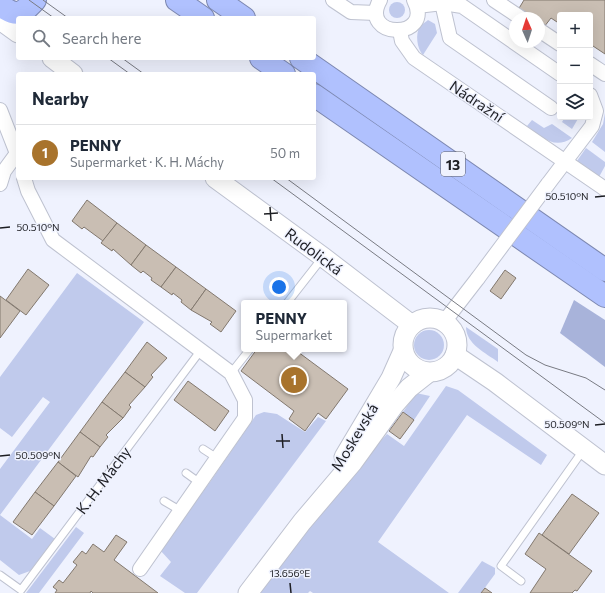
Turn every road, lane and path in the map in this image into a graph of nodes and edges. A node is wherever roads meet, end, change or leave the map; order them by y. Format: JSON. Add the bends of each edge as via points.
{"nodes":[{"id":1,"x":35,"y":0,"type":"edge"},
{"id":2,"x":177,"y":0,"type":"edge"},
{"id":3,"x":218,"y":0,"type":"edge"},
{"id":4,"x":333,"y":0,"type":"edge"},
{"id":5,"x":494,"y":0,"type":"edge"},
{"id":6,"x":447,"y":2,"type":"edge"},
{"id":7,"x":416,"y":3,"type":"edge"},
{"id":8,"x":0,"y":5,"type":"edge"},
{"id":9,"x":378,"y":7,"type":"edge"},
{"id":10,"x":512,"y":12,"type":"edge"},
{"id":11,"x":200,"y":16,"type":"edge"},
{"id":12,"x":241,"y":16,"type":"edge"},
{"id":13,"x":0,"y":20,"type":"edge"},
{"id":14,"x":400,"y":31,"type":"junction"},
{"id":15,"x":16,"y":32,"type":"edge"},
{"id":16,"x":545,"y":34,"type":"edge"},
{"id":17,"x":557,"y":42,"type":"edge"},
{"id":18,"x":55,"y":60,"type":"edge"},
{"id":19,"x":264,"y":60,"type":"edge"},
{"id":20,"x":304,"y":60,"type":"edge"},
{"id":21,"x":593,"y":66,"type":"edge"},
{"id":22,"x":70,"y":72,"type":"edge"},
{"id":23,"x":281,"y":72,"type":"edge"},
{"id":24,"x":557,"y":72,"type":"edge"},
{"id":25,"x":605,"y":74,"type":"edge"},
{"id":26,"x":316,"y":96,"type":"edge"},
{"id":27,"x":593,"y":103,"type":"edge"},
{"id":28,"x":551,"y":108,"type":"dead end"},
{"id":29,"x":0,"y":110,"type":"edge"},
{"id":30,"x":16,"y":149,"type":"edge"},
{"id":31,"x":16,"y":157,"type":"edge"},
{"id":32,"x":564,"y":162,"type":"junction"},
{"id":33,"x":1,"y":177,"type":"edge"},
{"id":34,"x":25,"y":180,"type":"edge"},
{"id":35,"x":218,"y":180,"type":"edge"},
{"id":36,"x":605,"y":189,"type":"edge"},
{"id":37,"x":323,"y":257,"type":"junction"},
{"id":38,"x":605,"y":270,"type":"edge"},
{"id":39,"x":605,"y":296,"type":"edge"},
{"id":40,"x":289,"y":300,"type":"edge"},
{"id":41,"x":444,"y":322,"type":"junction"},
{"id":42,"x":412,"y":326,"type":"junction"},
{"id":43,"x":201,"y":350,"type":"junction"},
{"id":44,"x":403,"y":351,"type":"junction"},
{"id":45,"x":248,"y":352,"type":"edge"},
{"id":46,"x":455,"y":355,"type":"junction"},
{"id":47,"x":428,"y":372,"type":"junction"},
{"id":48,"x":231,"y":373,"type":"junction"},
{"id":49,"x":204,"y":449,"type":"dead end"},
{"id":50,"x":584,"y":449,"type":"junction"},
{"id":51,"x":217,"y":458,"type":"junction"},
{"id":52,"x":605,"y":465,"type":"edge"},
{"id":53,"x":186,"y":473,"type":"dead end"},
{"id":54,"x":200,"y":483,"type":"junction"},
{"id":55,"x":164,"y":501,"type":"dead end"},
{"id":56,"x":180,"y":511,"type":"junction"},
{"id":57,"x":302,"y":522,"type":"junction"},
{"id":58,"x":140,"y":569,"type":"dead end"},
{"id":59,"x":0,"y":575,"type":"edge"},
{"id":60,"x":521,"y":580,"type":"dead end"},
{"id":61,"x":248,"y":593,"type":"edge"}],
"edges":[{"from":1,"to":8,"type":"highway","via":[[24,12],[16,13]]},
{"from":2,"to":11,"type":"highway"},
{"from":3,"to":12,"type":"highway"},
{"from":4,"to":9,"type":"street","via":[[351,12]]},
{"from":5,"to":10,"type":"street"},
{"from":6,"to":7,"type":"street"},
{"from":6,"to":24,"type":"street","via":[[462,6]]},
{"from":6,"to":28,"type":"street","via":[[450,38]]},
{"from":7,"to":14,"type":"street","via":[[417,15],[414,23]]},
{"from":9,"to":14,"type":"street","via":[[379,21],[392,31]]},
{"from":13,"to":15,"type":"street"},
{"from":14,"to":32,"type":"street","name":"Nádražní","via":[[402,41],[414,58]]},
{"from":16,"to":17,"type":"street"},
{"from":18,"to":22,"type":"street"},
{"from":19,"to":23,"type":"highway"},
{"from":20,"to":38,"type":"highway","number":"13"},
{"from":21,"to":25,"type":"street"},
{"from":26,"to":39,"type":"highway","number":"13"},
{"from":27,"to":32,"type":"street","via":[[596,111],[592,126]]},
{"from":29,"to":30,"type":"street"},
{"from":31,"to":33,"type":"street"},
{"from":32,"to":36,"type":"street","name":"Nádražní"},
{"from":32,"to":41,"type":"street","bridge":true},
{"from":34,"to":43,"type":"street","via":[[53,240]]},
{"from":35,"to":37,"type":"street","name":"Rudolická"},
{"from":37,"to":40,"type":"lane"},
{"from":37,"to":42,"type":"street","name":"Rudolická"},
{"from":41,"to":42,"type":"street","via":[[427,318]]},
{"from":41,"to":46,"type":"street","via":[[454,333],[457,348]]},
{"from":42,"to":44,"type":"street","via":[[403,341]]},
{"from":43,"to":48,"type":"street"},
{"from":43,"to":59,"type":"lane","name":"K. H. Máchy","via":[[21,590]]},
{"from":44,"to":47,"type":"street","via":[[413,366]]},
{"from":44,"to":57,"type":"street","name":"Moskevská","via":[[391,378]]},
{"from":45,"to":48,"type":"lane"},
{"from":46,"to":47,"type":"street","via":[[445,368]]},
{"from":46,"to":50,"type":"street"},
{"from":47,"to":57,"type":"street","name":"Moskevská","via":[[395,404],[353,462]]},
{"from":48,"to":51,"type":"street","via":[[245,400],[245,418]]},
{"from":49,"to":51,"type":"lane"},
{"from":50,"to":52,"type":"street"},
{"from":50,"to":60,"type":"lane","via":[[501,566]]},
{"from":51,"to":54,"type":"street"},
{"from":53,"to":54,"type":"lane"},
{"from":54,"to":56,"type":"street"},
{"from":55,"to":56,"type":"lane"},
{"from":56,"to":58,"type":"street"},
{"from":57,"to":61,"type":"street","name":"Moskevská"}]}
